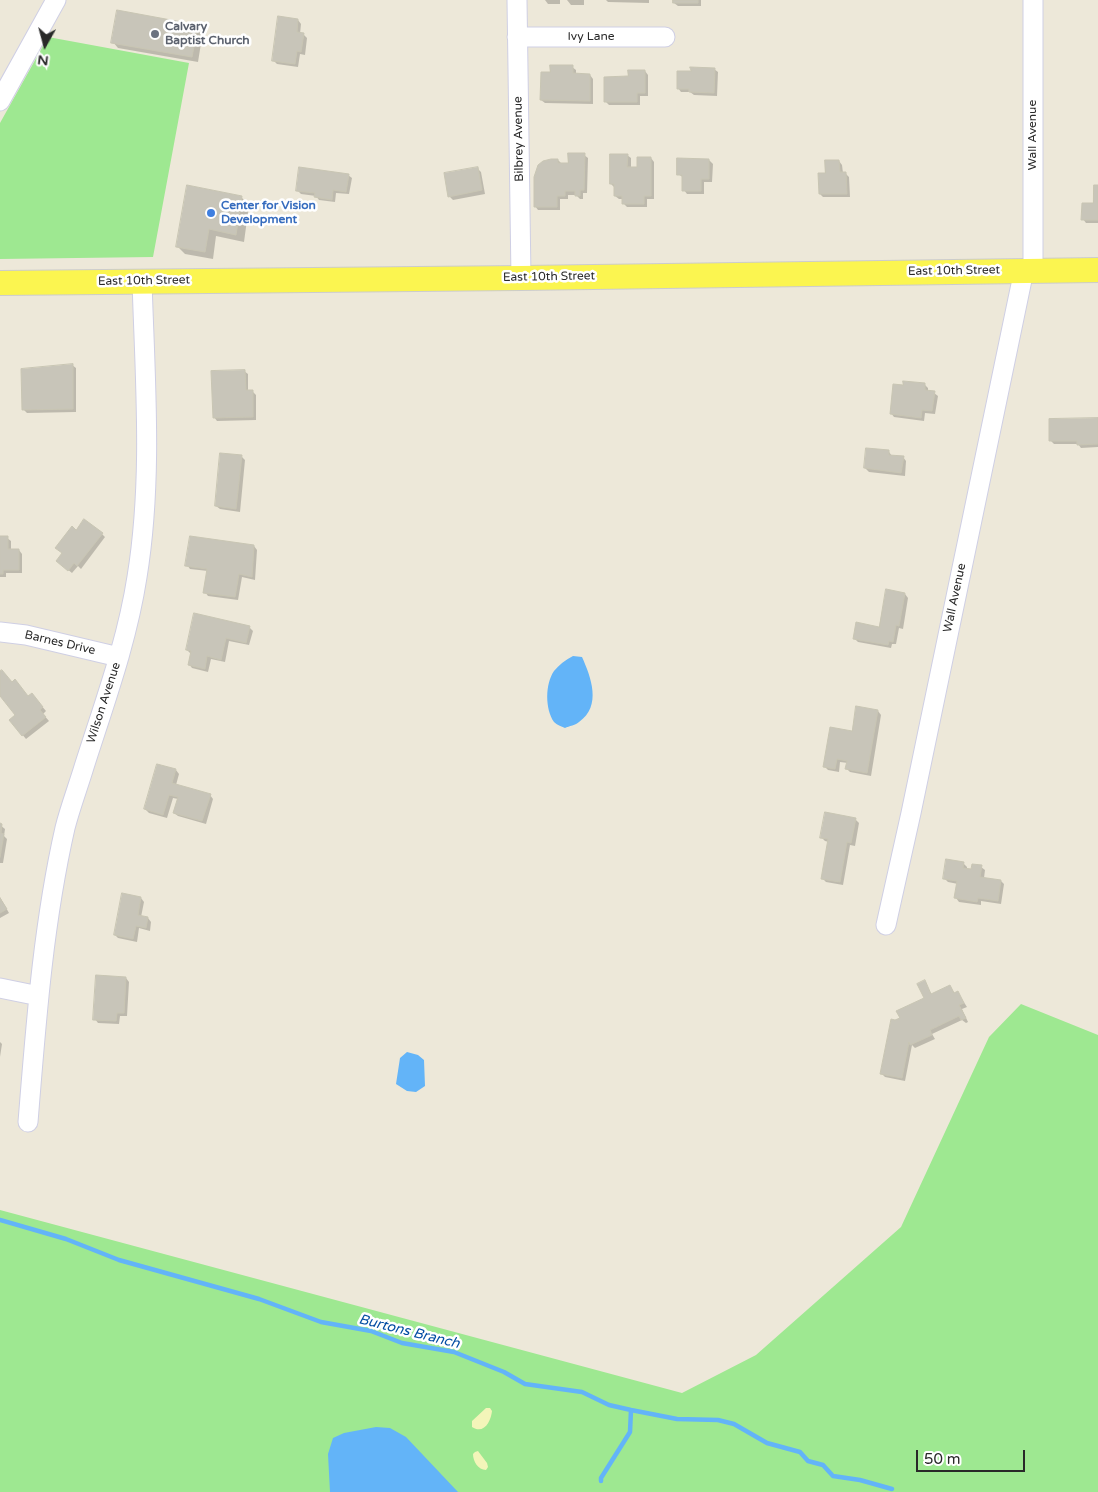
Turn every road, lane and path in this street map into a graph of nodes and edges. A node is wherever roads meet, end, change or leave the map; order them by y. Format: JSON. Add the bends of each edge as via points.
{"nodes":[{"id":1,"x":56,"y":0,"type":"edge"},
{"id":2,"x":517,"y":0,"type":"edge"},
{"id":3,"x":1033,"y":0,"type":"edge"},
{"id":4,"x":665,"y":37,"type":"dead end"},
{"id":5,"x":517,"y":38,"type":"junction"},
{"id":6,"x":0,"y":101,"type":"edge"},
{"id":7,"x":1028,"y":270,"type":"junction"},
{"id":8,"x":1098,"y":270,"type":"edge"},
{"id":9,"x":520,"y":278,"type":"junction"},
{"id":10,"x":142,"y":281,"type":"junction"},
{"id":11,"x":0,"y":283,"type":"edge"},
{"id":12,"x":0,"y":632,"type":"edge"},
{"id":13,"x":119,"y":657,"type":"junction"},
{"id":14,"x":886,"y":925,"type":"dead end"},
{"id":15,"x":0,"y":988,"type":"edge"},
{"id":16,"x":39,"y":996,"type":"junction"},
{"id":17,"x":28,"y":1122,"type":"dead end"}],
"edges":[{"from":1,"to":6,"type":"street"},
{"from":2,"to":5,"type":"street","name":"Bilbrey Avenue"},
{"from":3,"to":7,"type":"street","name":"Wall Avenue"},
{"from":4,"to":5,"type":"street","name":"Ivy Lane"},
{"from":5,"to":9,"type":"street","name":"Bilbrey Avenue"},
{"from":7,"to":8,"type":"main road","name":"East 10th Street"},
{"from":7,"to":9,"type":"main road","name":"East 10th Street"},
{"from":7,"to":14,"type":"street","name":"Wall Avenue"},
{"from":9,"to":10,"type":"main road","name":"East 10th Street"},
{"from":10,"to":11,"type":"main road","name":"East 10th Street"},
{"from":10,"to":13,"type":"street","name":"Wilson Avenue","via":[[147,456],[143,530],[137,577]]},
{"from":12,"to":13,"type":"street","name":"Barnes Drive"},
{"from":13,"to":16,"type":"street","name":"Wilson Avenue","via":[[65,826],[49,908]]},
{"from":15,"to":16,"type":"street"},
{"from":16,"to":17,"type":"street","name":"Wilson Avenue"}]}
